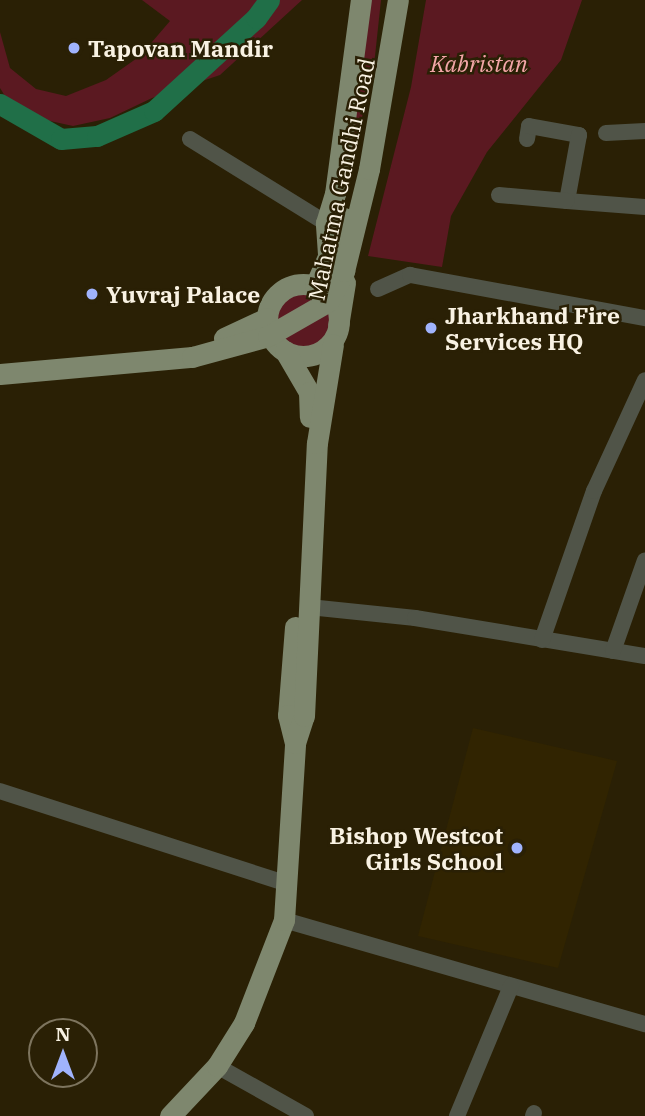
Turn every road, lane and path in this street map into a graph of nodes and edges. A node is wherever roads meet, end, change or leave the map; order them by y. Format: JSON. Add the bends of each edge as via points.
{"nodes":[{"id":1,"x":361,"y":0,"type":"edge"},
{"id":2,"x":395,"y":0,"type":"edge"},
{"id":3,"x":645,"y":131,"type":"edge"},
{"id":4,"x":606,"y":133,"type":"dead end"},
{"id":5,"x":190,"y":139,"type":"dead end"},
{"id":6,"x":527,"y":139,"type":"dead end"},
{"id":7,"x":499,"y":195,"type":"dead end"},
{"id":8,"x":567,"y":201,"type":"junction"},
{"id":9,"x":645,"y":207,"type":"edge"},
{"id":10,"x":326,"y":223,"type":"junction"},
{"id":11,"x":328,"y":260,"type":"junction"},
{"id":12,"x":315,"y":286,"type":"junction"},
{"id":13,"x":338,"y":288,"type":"junction"},
{"id":14,"x":378,"y":289,"type":"dead end"},
{"id":15,"x":267,"y":318,"type":"junction"},
{"id":16,"x":644,"y":318,"type":"edge"},
{"id":17,"x":333,"y":344,"type":"junction"},
{"id":18,"x":282,"y":349,"type":"junction"},
{"id":19,"x":0,"y":361,"type":"edge"},
{"id":20,"x":0,"y":367,"type":"edge"},
{"id":21,"x":0,"y":374,"type":"edge"},
{"id":22,"x":645,"y":380,"type":"edge"},
{"id":23,"x":0,"y":381,"type":"edge"},
{"id":24,"x":645,"y":560,"type":"edge"},
{"id":25,"x":309,"y":607,"type":"junction"},
{"id":26,"x":542,"y":640,"type":"junction"},
{"id":27,"x":613,"y":651,"type":"junction"},
{"id":28,"x":645,"y":656,"type":"edge"},
{"id":29,"x":295,"y":743,"type":"junction"},
{"id":30,"x":0,"y":791,"type":"edge"},
{"id":31,"x":288,"y":884,"type":"junction"},
{"id":32,"x":284,"y":920,"type":"junction"},
{"id":33,"x":511,"y":986,"type":"junction"},
{"id":34,"x":645,"y":1024,"type":"edge"},
{"id":35,"x":217,"y":1066,"type":"junction"},
{"id":36,"x":170,"y":1116,"type":"edge"},
{"id":37,"x":306,"y":1116,"type":"edge"},
{"id":38,"x":457,"y":1116,"type":"edge"}],
"edges":[{"from":1,"to":10,"type":"main road","via":[[335,194]]},
{"from":2,"to":11,"type":"main road","name":"Mahatma Gandhi Road","via":[[368,134]]},
{"from":2,"to":13,"type":"main road","via":[[379,123]]},
{"from":2,"to":17,"type":"main road","name":"Mahatma Gandhi Road","via":[[380,142]]},
{"from":2,"to":20,"type":"main road","via":[[368,149],[333,270],[320,294],[274,324],[200,349]]},
{"from":3,"to":4,"type":"street"},
{"from":5,"to":10,"type":"street"},
{"from":6,"to":8,"type":"street","via":[[529,127],[579,135]]},
{"from":7,"to":8,"type":"street"},
{"from":8,"to":9,"type":"street"},
{"from":10,"to":11,"type":"main road"},
{"from":11,"to":12,"type":"main road","name":"Mahatma Gandhi Road"},
{"from":12,"to":15,"type":"main road","via":[[283,290]]},
{"from":12,"to":17,"type":"main road","via":[[329,295],[338,309]]},
{"from":13,"to":21,"type":"main road","via":[[323,306],[299,321],[225,349],[152,362]]},
{"from":13,"to":29,"type":"street","via":[[321,359],[312,436]]},
{"from":14,"to":16,"type":"street","via":[[410,275]]},
{"from":15,"to":18,"type":"main road"},
{"from":15,"to":19,"type":"main road","via":[[222,339],[140,355]]},
{"from":17,"to":18,"type":"main road","via":[[302,356]]},
{"from":17,"to":25,"type":"main road","name":"Mahatma Gandhi Road","via":[[317,443]]},
{"from":18,"to":23,"type":"main road"},
{"from":18,"to":29,"type":"main road","via":[[309,392],[288,715]]},
{"from":22,"to":26,"type":"street","via":[[594,491]]},
{"from":24,"to":27,"type":"street"},
{"from":25,"to":26,"type":"street","via":[[415,618]]},
{"from":25,"to":29,"type":"main road","name":"Mahatma Gandhi Road","via":[[304,716]]},
{"from":26,"to":27,"type":"street"},
{"from":27,"to":28,"type":"street"},
{"from":29,"to":31,"type":"main road"},
{"from":30,"to":31,"type":"street"},
{"from":31,"to":32,"type":"main road"},
{"from":32,"to":33,"type":"street"},
{"from":32,"to":35,"type":"main road","via":[[255,1002]]},
{"from":33,"to":34,"type":"street"},
{"from":33,"to":38,"type":"street"},
{"from":35,"to":36,"type":"main road"},
{"from":35,"to":37,"type":"street"}]}
